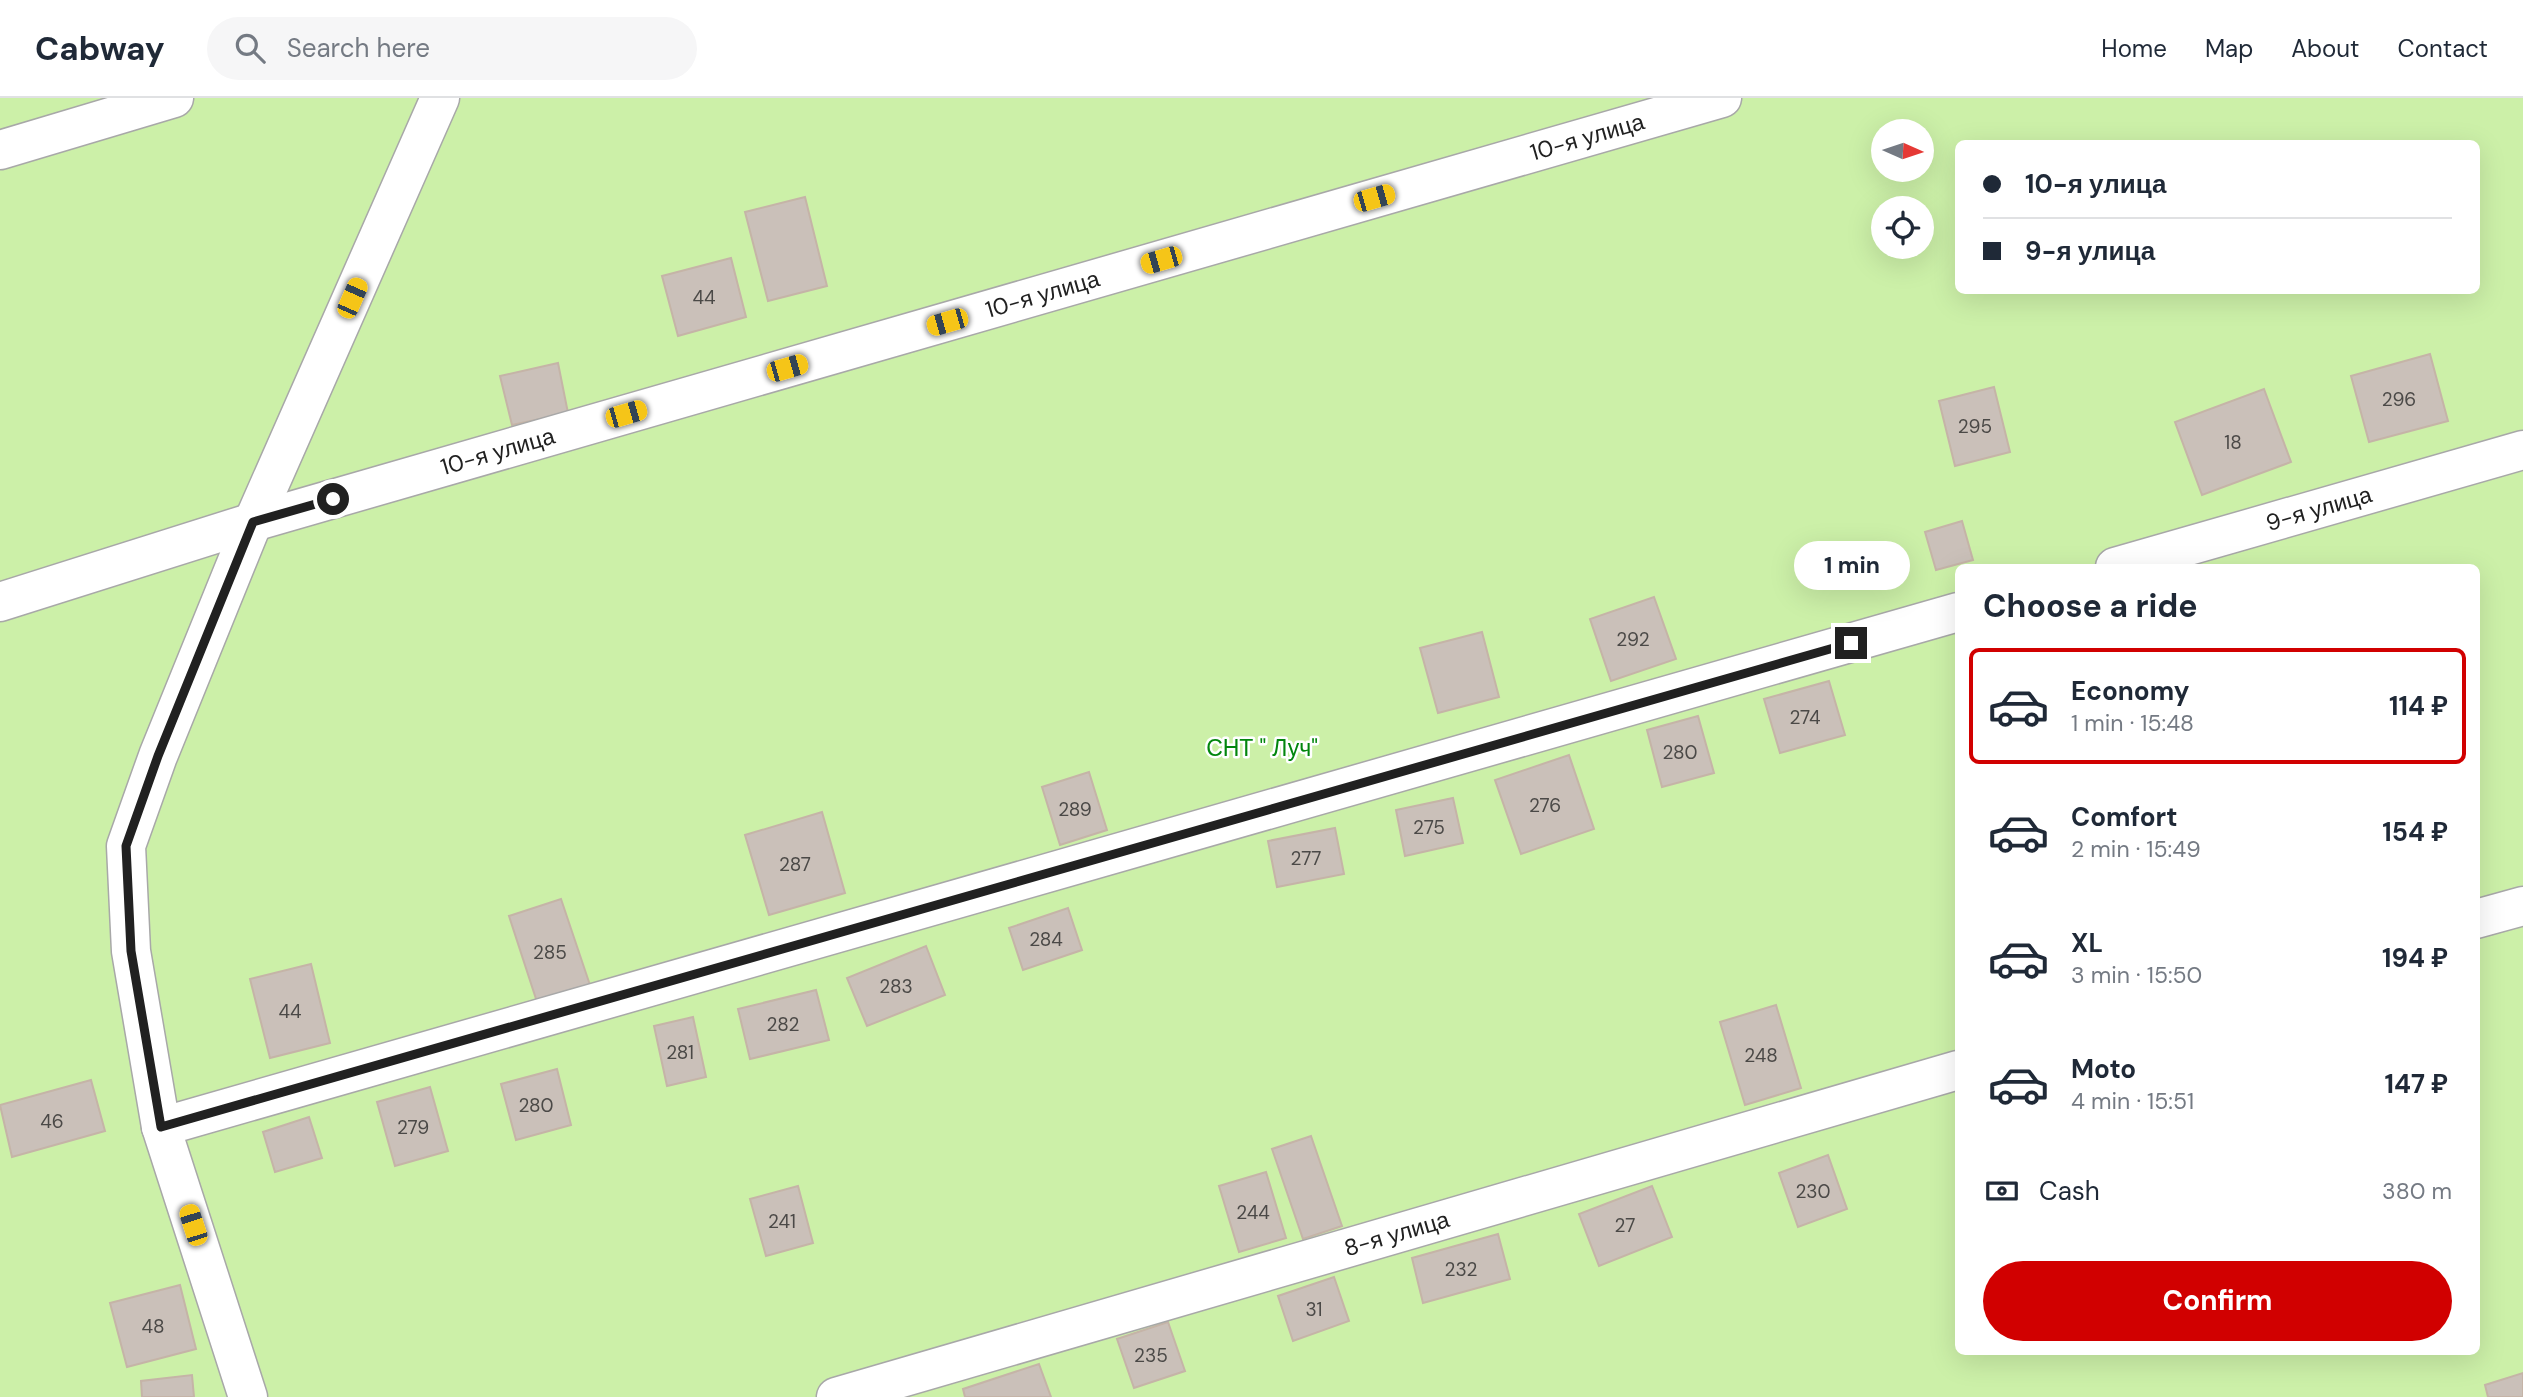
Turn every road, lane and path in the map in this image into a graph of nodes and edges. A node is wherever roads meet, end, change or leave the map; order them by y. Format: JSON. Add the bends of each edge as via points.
{"nodes":[{"id":1,"x":174,"y":98,"type":"edge"},
{"id":2,"x":440,"y":98,"type":"edge"},
{"id":3,"x":1721,"y":98,"type":"edge"},
{"id":4,"x":0,"y":150,"type":"edge"},
{"id":5,"x":2523,"y":450,"type":"edge"},
{"id":6,"x":253,"y":522,"type":"junction"},
{"id":7,"x":2125,"y":564,"type":"edge"},
{"id":8,"x":0,"y":602,"type":"edge"},
{"id":9,"x":1955,"y":613,"type":"edge"},
{"id":10,"x":2523,"y":906,"type":"edge"},
{"id":11,"x":2480,"y":918,"type":"edge"},
{"id":12,"x":1955,"y":1071,"type":"edge"},
{"id":13,"x":161,"y":1127,"type":"junction"},
{"id":14,"x":248,"y":1397,"type":"edge"},
{"id":15,"x":835,"y":1397,"type":"edge"}],
"edges":[{"from":1,"to":4,"type":"street"},
{"from":2,"to":6,"type":"street"},
{"from":3,"to":6,"type":"street","name":"10-я улица"},
{"from":5,"to":7,"type":"street","name":"9-я улица"},
{"from":6,"to":8,"type":"street","name":"10-я улица"},
{"from":6,"to":13,"type":"street","via":[[126,846],[131,951]]},
{"from":9,"to":13,"type":"street"},
{"from":10,"to":11,"type":"street"},
{"from":12,"to":15,"type":"street","name":"8-я улица"},
{"from":13,"to":14,"type":"street"}]}
